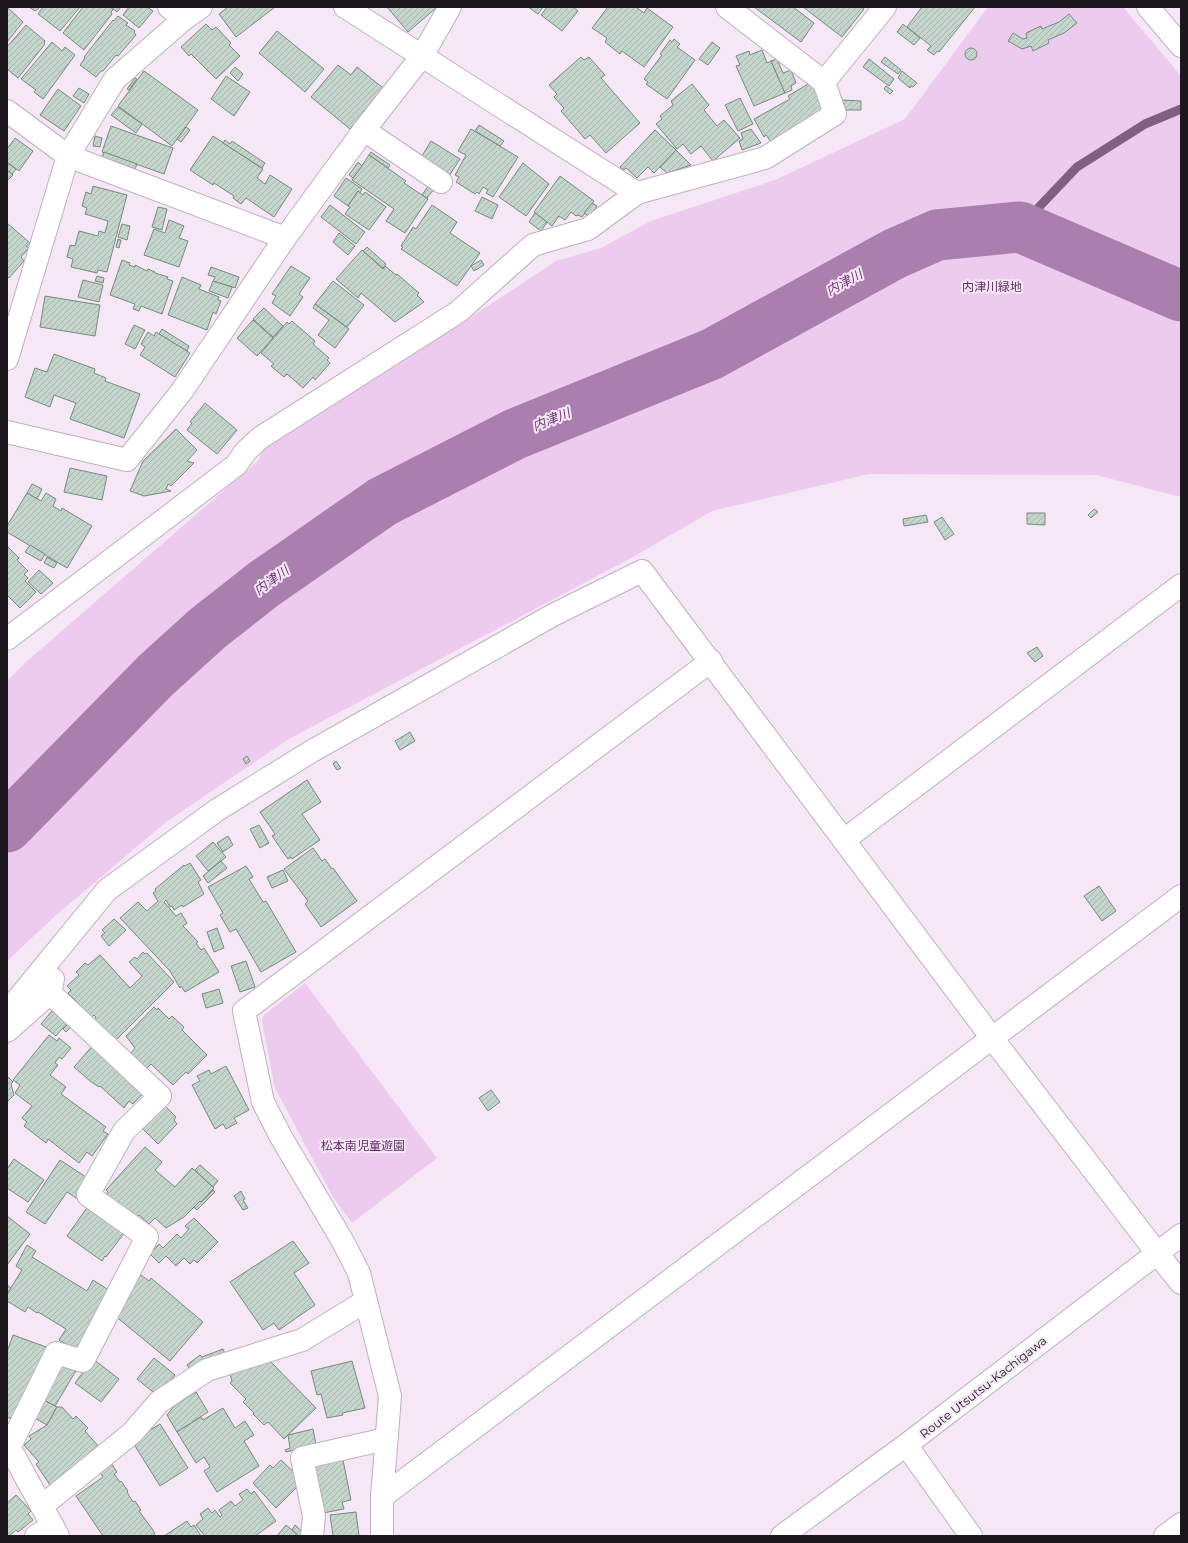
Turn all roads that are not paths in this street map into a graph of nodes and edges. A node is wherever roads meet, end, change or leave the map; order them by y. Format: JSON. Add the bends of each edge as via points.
{"nodes":[{"id":1,"x":345,"y":7,"type":"edge"},
{"id":2,"x":450,"y":7,"type":"edge"},
{"id":3,"x":726,"y":7,"type":"edge"},
{"id":4,"x":886,"y":7,"type":"edge"},
{"id":5,"x":1150,"y":9,"type":"edge"},
{"id":6,"x":184,"y":11,"type":"edge"},
{"id":7,"x":1181,"y":46,"type":"edge"},
{"id":8,"x":422,"y":56,"type":"junction"},
{"id":9,"x":824,"y":82,"type":"junction"},
{"id":10,"x":7,"y":111,"type":"edge"},
{"id":11,"x":364,"y":130,"type":"junction"},
{"id":12,"x":68,"y":156,"type":"junction"},
{"id":13,"x":441,"y":182,"type":"dead end"},
{"id":14,"x":637,"y":192,"type":"junction"},
{"id":15,"x":286,"y":238,"type":"junction"},
{"id":16,"x":7,"y":359,"type":"edge"},
{"id":17,"x":7,"y":432,"type":"edge"},
{"id":18,"x":1181,"y":585,"type":"edge"},
{"id":19,"x":7,"y":639,"type":"edge"},
{"id":20,"x":711,"y":662,"type":"junction"},
{"id":21,"x":844,"y":840,"type":"junction"},
{"id":22,"x":1181,"y":896,"type":"edge"},
{"id":23,"x":58,"y":950,"type":"junction"},
{"id":24,"x":50,"y":993,"type":"junction"},
{"id":25,"x":7,"y":1012,"type":"edge"},
{"id":26,"x":7,"y":1031,"type":"edge"},
{"id":27,"x":992,"y":1038,"type":"junction"},
{"id":28,"x":1181,"y":1235,"type":"edge"},
{"id":29,"x":1157,"y":1253,"type":"junction"},
{"id":30,"x":1181,"y":1283,"type":"edge"},
{"id":31,"x":366,"y":1301,"type":"junction"},
{"id":32,"x":386,"y":1439,"type":"junction"},
{"id":33,"x":8,"y":1445,"type":"edge"},
{"id":34,"x":906,"y":1446,"type":"junction"},
{"id":35,"x":382,"y":1497,"type":"junction"},
{"id":36,"x":42,"y":1506,"type":"junction"},
{"id":37,"x":1181,"y":1524,"type":"edge"},
{"id":38,"x":49,"y":1533,"type":"edge"},
{"id":39,"x":312,"y":1536,"type":"edge"},
{"id":40,"x":382,"y":1536,"type":"edge"},
{"id":41,"x":782,"y":1536,"type":"edge"},
{"id":42,"x":971,"y":1536,"type":"edge"},
{"id":43,"x":1165,"y":1536,"type":"edge"}],
"edges":[{"from":1,"to":8,"type":"street"},
{"from":2,"to":8,"type":"street"},
{"from":3,"to":9,"type":"street"},
{"from":4,"to":9,"type":"street"},
{"from":5,"to":7,"type":"street"},
{"from":6,"to":12,"type":"street","via":[[115,79]]},
{"from":8,"to":11,"type":"street"},
{"from":8,"to":14,"type":"street"},
{"from":9,"to":14,"type":"street","via":[[835,114],[765,158]]},
{"from":10,"to":12,"type":"street"},
{"from":11,"to":13,"type":"street"},
{"from":11,"to":15,"type":"street"},
{"from":12,"to":15,"type":"street"},
{"from":12,"to":16,"type":"street"},
{"from":14,"to":19,"type":"street","via":[[588,229],[533,245],[458,312],[260,438],[236,465]]},
{"from":15,"to":17,"type":"street","via":[[182,391],[127,460]]},
{"from":18,"to":21,"type":"street"},
{"from":20,"to":21,"type":"street"},
{"from":20,"to":23,"type":"street","via":[[642,571],[553,615],[312,751],[217,810],[107,890]]},
{"from":20,"to":31,"type":"street","via":[[244,1011],[263,1102],[342,1240],[359,1273]]},
{"from":21,"to":27,"type":"street"},
{"from":22,"to":27,"type":"street"},
{"from":23,"to":24,"type":"street"},
{"from":23,"to":25,"type":"street"},
{"from":24,"to":26,"type":"street"},
{"from":24,"to":33,"type":"street","via":[[160,1096],[124,1131],[88,1195],[147,1237],[82,1361],[56,1353]]},
{"from":27,"to":29,"type":"street"},
{"from":27,"to":35,"type":"street"},
{"from":28,"to":29,"type":"street","name":"Route Utsutsu-Kachigawa"},
{"from":29,"to":30,"type":"street"},
{"from":29,"to":34,"type":"street","name":"Route Utsutsu-Kachigawa"},
{"from":31,"to":32,"type":"street","via":[[390,1396]]},
{"from":31,"to":36,"type":"street","via":[[302,1340],[207,1370],[159,1402],[132,1433]]},
{"from":32,"to":35,"type":"street"},
{"from":32,"to":39,"type":"street","via":[[302,1458],[314,1516]]},
{"from":33,"to":36,"type":"street"},
{"from":34,"to":41,"type":"street","name":"Route Utsutsu-Kachigawa"},
{"from":34,"to":42,"type":"street"},
{"from":35,"to":40,"type":"street"},
{"from":36,"to":38,"type":"street"},
{"from":37,"to":43,"type":"street"}]}
